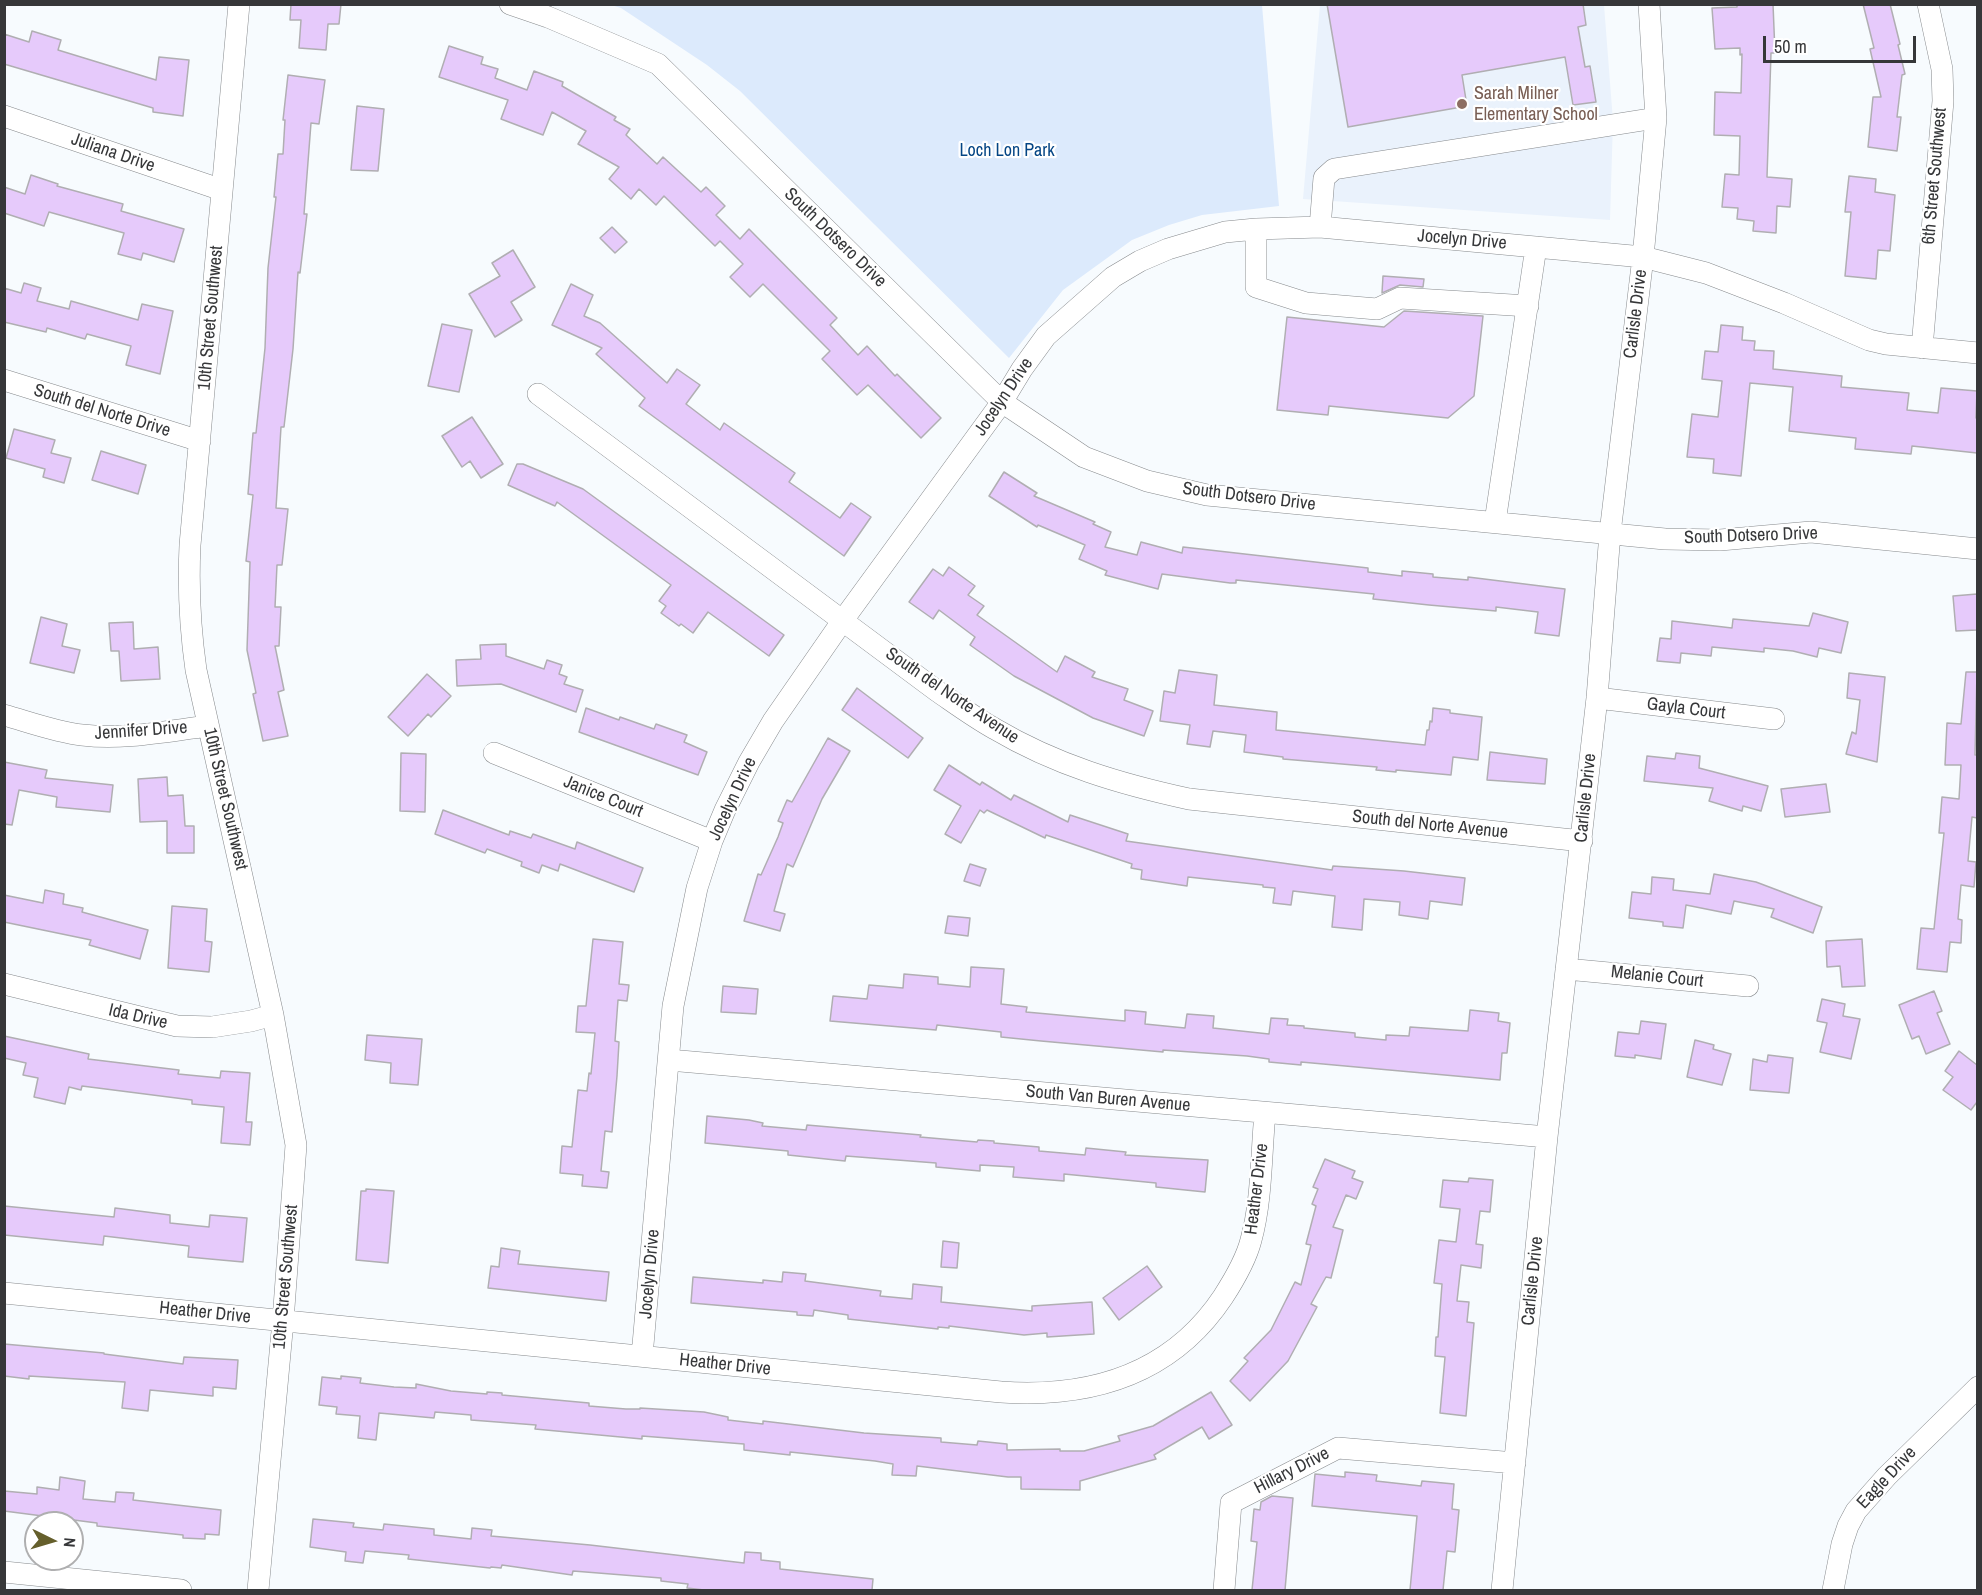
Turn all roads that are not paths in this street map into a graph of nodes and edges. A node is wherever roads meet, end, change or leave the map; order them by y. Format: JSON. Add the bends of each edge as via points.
{"nodes":[{"id":1,"x":239,"y":4,"type":"edge"},
{"id":2,"x":510,"y":4,"type":"edge"},
{"id":3,"x":1648,"y":4,"type":"edge"},
{"id":4,"x":1928,"y":4,"type":"edge"},
{"id":5,"x":4,"y":116,"type":"edge"},
{"id":6,"x":1656,"y":118,"type":"junction"},
{"id":7,"x":222,"y":190,"type":"junction"},
{"id":8,"x":1320,"y":227,"type":"junction"},
{"id":9,"x":1256,"y":229,"type":"junction"},
{"id":10,"x":1536,"y":247,"type":"junction"},
{"id":11,"x":1643,"y":256,"type":"junction"},
{"id":12,"x":1528,"y":306,"type":"junction"},
{"id":13,"x":1922,"y":348,"type":"junction"},
{"id":14,"x":1977,"y":353,"type":"edge"},
{"id":15,"x":4,"y":380,"type":"edge"},
{"id":16,"x":538,"y":394,"type":"dead end"},
{"id":17,"x":1002,"y":402,"type":"junction"},
{"id":18,"x":200,"y":441,"type":"junction"},
{"id":19,"x":1495,"y":522,"type":"junction"},
{"id":20,"x":1610,"y":534,"type":"junction"},
{"id":21,"x":1977,"y":549,"type":"edge"},
{"id":22,"x":843,"y":620,"type":"junction"},
{"id":23,"x":1597,"y":698,"type":"junction"},
{"id":24,"x":4,"y":715,"type":"edge"},
{"id":25,"x":1774,"y":719,"type":"dead end"},
{"id":26,"x":208,"y":726,"type":"junction"},
{"id":27,"x":494,"y":753,"type":"dead end"},
{"id":28,"x":1582,"y":840,"type":"junction"},
{"id":29,"x":712,"y":841,"type":"junction"},
{"id":30,"x":1566,"y":969,"type":"junction"},
{"id":31,"x":4,"y":984,"type":"edge"},
{"id":32,"x":1748,"y":986,"type":"dead end"},
{"id":33,"x":273,"y":1015,"type":"junction"},
{"id":34,"x":669,"y":1060,"type":"junction"},
{"id":35,"x":1265,"y":1113,"type":"junction"},
{"id":36,"x":1547,"y":1137,"type":"junction"},
{"id":37,"x":4,"y":1293,"type":"edge"},
{"id":38,"x":283,"y":1321,"type":"junction"},
{"id":39,"x":642,"y":1356,"type":"junction"},
{"id":40,"x":1977,"y":1387,"type":"edge"},
{"id":41,"x":1515,"y":1463,"type":"junction"},
{"id":42,"x":4,"y":1572,"type":"edge"},
{"id":43,"x":181,"y":1590,"type":"edge"},
{"id":44,"x":258,"y":1590,"type":"edge"},
{"id":45,"x":1224,"y":1590,"type":"edge"},
{"id":46,"x":1502,"y":1590,"type":"edge"},
{"id":47,"x":1833,"y":1590,"type":"edge"}],
"edges":[{"from":1,"to":7,"type":"street","name":"10th Street Southwest"},
{"from":2,"to":17,"type":"street","name":"South Dotsero Drive","via":[[658,64]]},
{"from":3,"to":6,"type":"street","name":"Carlisle Drive"},
{"from":4,"to":13,"type":"street","name":"6th Street Southwest","via":[[1942,69],[1943,101]]},
{"from":5,"to":7,"type":"street","name":"Juliana Drive"},
{"from":6,"to":8,"type":"street","via":[[1334,169],[1324,178]]},
{"from":6,"to":11,"type":"street","name":"Carlisle Drive"},
{"from":7,"to":18,"type":"street","name":"10th Street Southwest"},
{"from":8,"to":9,"type":"street","name":"Jocelyn Drive"},
{"from":8,"to":10,"type":"street","name":"Jocelyn Drive"},
{"from":9,"to":12,"type":"street","via":[[1256,286],[1306,303],[1377,309],[1400,297]]},
{"from":9,"to":17,"type":"street","name":"Jocelyn Drive","via":[[1225,232],[1168,249],[1113,277],[1046,336]]},
{"from":10,"to":11,"type":"street","name":"Jocelyn Drive"},
{"from":10,"to":12,"type":"street"},
{"from":11,"to":13,"type":"street","name":"Jocelyn Drive","via":[[1706,273],[1869,340]]},
{"from":11,"to":20,"type":"street","name":"Carlisle Drive"},
{"from":12,"to":19,"type":"street"},
{"from":13,"to":14,"type":"street","name":"Jocelyn Drive"},
{"from":15,"to":18,"type":"street","name":"South del Norte Drive"},
{"from":16,"to":22,"type":"street","name":"South del Norte Avenue"},
{"from":17,"to":19,"type":"street","name":"South Dotsero Drive","via":[[1084,457],[1147,481],[1207,495]]},
{"from":17,"to":22,"type":"street","name":"Jocelyn Drive"},
{"from":18,"to":26,"type":"street","name":"10th Street Southwest","via":[[188,592],[192,641]]},
{"from":19,"to":20,"type":"street","name":"South Dotsero Drive"},
{"from":20,"to":21,"type":"street","name":"South Dotsero Drive","via":[[1720,540],[1811,532]]},
{"from":20,"to":23,"type":"street","name":"Carlisle Drive"},
{"from":22,"to":28,"type":"street","name":"South del Norte Avenue","via":[[994,729],[1058,761],[1130,786],[1188,799]]},
{"from":22,"to":29,"type":"street","name":"Jocelyn Drive","via":[[748,762]]},
{"from":23,"to":25,"type":"street","name":"Gayla Court"},
{"from":23,"to":28,"type":"street","name":"Carlisle Drive"},
{"from":24,"to":26,"type":"street","name":"Jennifer Drive","via":[[79,735],[144,734]]},
{"from":26,"to":33,"type":"street","name":"10th Street Southwest"},
{"from":27,"to":29,"type":"street","name":"Janice Court"},
{"from":28,"to":30,"type":"street","name":"Carlisle Drive"},
{"from":29,"to":34,"type":"street","name":"Jocelyn Drive","via":[[684,942]]},
{"from":30,"to":32,"type":"street","name":"Melanie Court"},
{"from":30,"to":36,"type":"street","name":"Carlisle Drive"},
{"from":31,"to":33,"type":"street","name":"Ida Drive","via":[[177,1026],[212,1027]]},
{"from":33,"to":38,"type":"street","name":"10th Street Southwest","via":[[296,1145]]},
{"from":34,"to":35,"type":"street","name":"South Van Buren Avenue"},
{"from":34,"to":39,"type":"street","name":"Jocelyn Drive"},
{"from":35,"to":36,"type":"street","name":"South Van Buren Avenue"},
{"from":35,"to":39,"type":"street","name":"Heather Drive","via":[[1251,1240],[1233,1281],[1196,1331],[1178,1347],[1130,1376],[1107,1384],[1034,1394]]},
{"from":36,"to":41,"type":"street","name":"Carlisle Drive"},
{"from":37,"to":38,"type":"street","name":"Heather Drive"},
{"from":38,"to":39,"type":"street","name":"Heather Drive"},
{"from":38,"to":44,"type":"street","name":"10th Street Southwest"},
{"from":40,"to":47,"type":"street","name":"Eagle Drive","via":[[1856,1511],[1842,1544]]},
{"from":41,"to":45,"type":"street","name":"Hillary Drive","via":[[1338,1448],[1231,1503]]},
{"from":41,"to":46,"type":"street","name":"Carlisle Drive"},
{"from":42,"to":43,"type":"street"}]}
